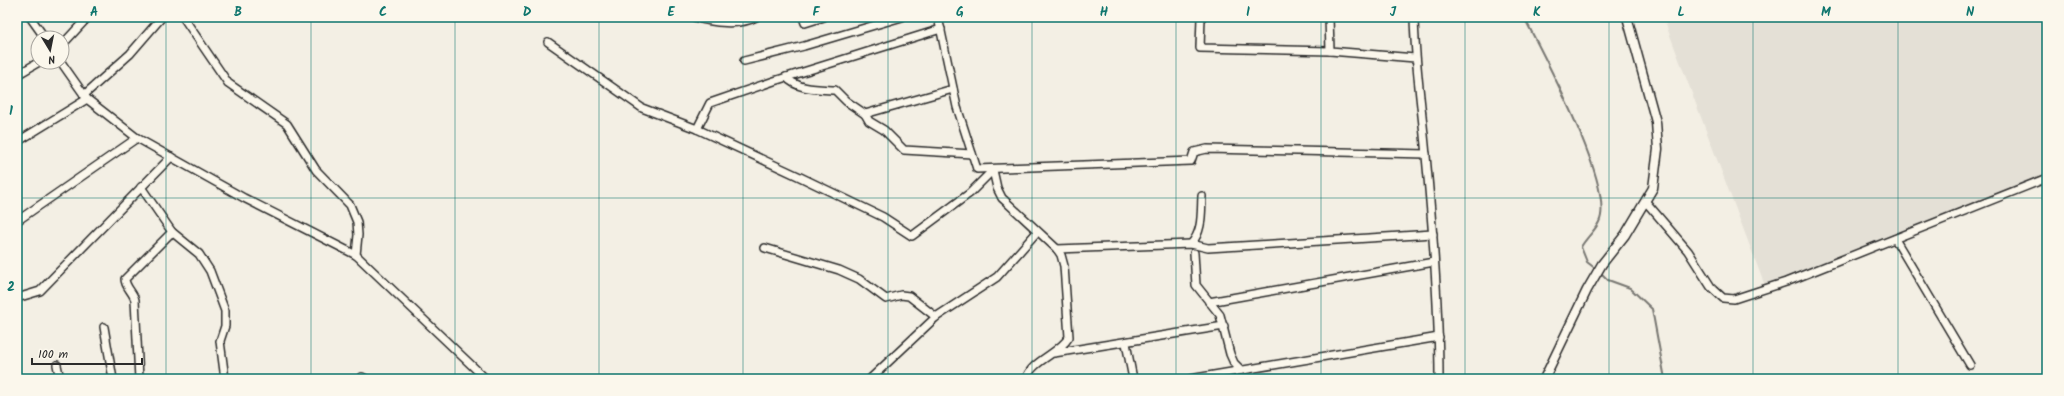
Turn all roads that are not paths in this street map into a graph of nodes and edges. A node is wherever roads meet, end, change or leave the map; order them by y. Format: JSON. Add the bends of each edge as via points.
{"nodes":[{"id":1,"x":30,"y":17,"type":"edge"},
{"id":2,"x":88,"y":17,"type":"edge"},
{"id":3,"x":162,"y":17,"type":"edge"},
{"id":4,"x":183,"y":17,"type":"edge"},
{"id":5,"x":694,"y":17,"type":"edge"},
{"id":6,"x":756,"y":17,"type":"edge"},
{"id":7,"x":803,"y":17,"type":"edge"},
{"id":8,"x":824,"y":17,"type":"edge"},
{"id":9,"x":902,"y":17,"type":"edge"},
{"id":10,"x":938,"y":17,"type":"edge"},
{"id":11,"x":1201,"y":17,"type":"edge"},
{"id":12,"x":1329,"y":17,"type":"edge"},
{"id":13,"x":1414,"y":17,"type":"edge"},
{"id":14,"x":1627,"y":17,"type":"edge"},
{"id":15,"x":39,"y":30,"type":"edge"},
{"id":16,"x":941,"y":30,"type":"junction"},
{"id":17,"x":70,"y":36,"type":"edge"},
{"id":18,"x":548,"y":42,"type":"dead end"},
{"id":19,"x":1330,"y":51,"type":"junction"},
{"id":20,"x":1415,"y":58,"type":"junction"},
{"id":21,"x":744,"y":61,"type":"dead end"},
{"id":22,"x":30,"y":67,"type":"edge"},
{"id":23,"x":67,"y":70,"type":"edge"},
{"id":24,"x":17,"y":75,"type":"edge"},
{"id":25,"x":786,"y":77,"type":"junction"},
{"id":26,"x":953,"y":89,"type":"junction"},
{"id":27,"x":86,"y":97,"type":"junction"},
{"id":28,"x":865,"y":114,"type":"junction"},
{"id":29,"x":697,"y":129,"type":"junction"},
{"id":30,"x":137,"y":138,"type":"junction"},
{"id":31,"x":17,"y":142,"type":"edge"},
{"id":32,"x":972,"y":154,"type":"junction"},
{"id":33,"x":1426,"y":154,"type":"junction"},
{"id":34,"x":170,"y":157,"type":"junction"},
{"id":35,"x":993,"y":170,"type":"junction"},
{"id":36,"x":2047,"y":178,"type":"edge"},
{"id":37,"x":141,"y":187,"type":"junction"},
{"id":38,"x":1202,"y":196,"type":"dead end"},
{"id":39,"x":1646,"y":202,"type":"junction"},
{"id":40,"x":17,"y":221,"type":"edge"},
{"id":41,"x":172,"y":232,"type":"junction"},
{"id":42,"x":1037,"y":232,"type":"junction"},
{"id":43,"x":1433,"y":234,"type":"junction"},
{"id":44,"x":1895,"y":239,"type":"junction"},
{"id":45,"x":1191,"y":244,"type":"junction"},
{"id":46,"x":765,"y":248,"type":"dead end"},
{"id":47,"x":1057,"y":249,"type":"junction"},
{"id":48,"x":1194,"y":252,"type":"dead end"},
{"id":49,"x":356,"y":255,"type":"junction"},
{"id":50,"x":1434,"y":262,"type":"junction"},
{"id":51,"x":17,"y":298,"type":"edge"},
{"id":52,"x":1209,"y":302,"type":"junction"},
{"id":53,"x":936,"y":317,"type":"junction"},
{"id":54,"x":1224,"y":326,"type":"junction"},
{"id":55,"x":104,"y":327,"type":"dead end"},
{"id":56,"x":1439,"y":337,"type":"junction"},
{"id":57,"x":1126,"y":343,"type":"junction"},
{"id":58,"x":1053,"y":353,"type":"junction"},
{"id":59,"x":57,"y":365,"type":"dead end"},
{"id":60,"x":1970,"y":365,"type":"dead end"},
{"id":61,"x":1241,"y":370,"type":"junction"},
{"id":62,"x":60,"y":379,"type":"edge"},
{"id":63,"x":113,"y":379,"type":"edge"},
{"id":64,"x":139,"y":379,"type":"edge"},
{"id":65,"x":225,"y":379,"type":"edge"},
{"id":66,"x":486,"y":379,"type":"edge"},
{"id":67,"x":870,"y":379,"type":"edge"},
{"id":68,"x":1026,"y":379,"type":"edge"},
{"id":69,"x":1133,"y":379,"type":"edge"},
{"id":70,"x":1190,"y":379,"type":"edge"},
{"id":71,"x":1439,"y":379,"type":"edge"},
{"id":72,"x":1544,"y":379,"type":"edge"}],
"edges":[{"from":1,"to":15,"type":"street"},
{"from":2,"to":17,"type":"street"},
{"from":3,"to":27,"type":"street","via":[[130,54]]},
{"from":4,"to":49,"type":"street","via":[[228,83],[287,124],[316,170],[350,206],[357,222]]},
{"from":5,"to":6,"type":"street","via":[[740,23]]},
{"from":7,"to":8,"type":"street","via":[[805,23]]},
{"from":9,"to":21,"type":"street"},
{"from":10,"to":16,"type":"street"},
{"from":11,"to":19,"type":"street","via":[[1200,48]]},
{"from":12,"to":19,"type":"street"},
{"from":13,"to":20,"type":"street"},
{"from":14,"to":39,"type":"street","via":[[1656,122],[1656,169],[1653,188]]},
{"from":16,"to":25,"type":"street"},
{"from":16,"to":26,"type":"street"},
{"from":18,"to":29,"type":"street","via":[[642,108]]},
{"from":19,"to":20,"type":"street"},
{"from":20,"to":33,"type":"street"},
{"from":22,"to":24,"type":"street"},
{"from":23,"to":27,"type":"street"},
{"from":25,"to":28,"type":"street","via":[[791,83],[809,88],[835,90]]},
{"from":25,"to":29,"type":"street","via":[[710,102]]},
{"from":26,"to":28,"type":"street"},
{"from":26,"to":32,"type":"street"},
{"from":27,"to":30,"type":"street"},
{"from":27,"to":31,"type":"street"},
{"from":28,"to":32,"type":"street","via":[[869,121],[884,130],[904,150]]},
{"from":29,"to":35,"type":"street","via":[[857,204],[912,236],[970,193]]},
{"from":30,"to":34,"type":"street"},
{"from":30,"to":40,"type":"street"},
{"from":32,"to":35,"type":"street","via":[[978,169]]},
{"from":33,"to":35,"type":"street","via":[[1207,149],[1194,152],[1191,162]]},
{"from":33,"to":43,"type":"street"},
{"from":34,"to":37,"type":"street"},
{"from":34,"to":49,"type":"street"},
{"from":35,"to":42,"type":"street","via":[[1002,198]]},
{"from":36,"to":44,"type":"street"},
{"from":37,"to":41,"type":"street"},
{"from":37,"to":51,"type":"street","via":[[40,291]]},
{"from":38,"to":45,"type":"street","via":[[1200,229],[1198,237]]},
{"from":39,"to":44,"type":"street","via":[[1688,252],[1711,287],[1723,298],[1734,299],[1786,282]]},
{"from":39,"to":72,"type":"street","via":[[1602,264],[1587,290]]},
{"from":41,"to":64,"type":"street","via":[[125,279],[126,285],[134,293],[135,300]]},
{"from":41,"to":65,"type":"street","via":[[199,254],[210,271],[225,311],[225,326],[220,340]]},
{"from":42,"to":47,"type":"street"},
{"from":42,"to":53,"type":"street","via":[[997,277]]},
{"from":43,"to":45,"type":"street","via":[[1208,248]]},
{"from":43,"to":50,"type":"street"},
{"from":44,"to":60,"type":"street"},
{"from":45,"to":47,"type":"street"},
{"from":46,"to":53,"type":"street","via":[[839,270],[859,279],[886,299],[901,295],[909,296]]},
{"from":47,"to":58,"type":"street","via":[[1064,266],[1070,337],[1065,345]]},
{"from":48,"to":52,"type":"street","via":[[1194,280]]},
{"from":49,"to":66,"type":"street"},
{"from":50,"to":52,"type":"street"},
{"from":50,"to":56,"type":"street"},
{"from":52,"to":54,"type":"street","via":[[1220,315]]},
{"from":53,"to":67,"type":"street"},
{"from":54,"to":57,"type":"street"},
{"from":54,"to":61,"type":"street","via":[[1230,354]]},
{"from":55,"to":63,"type":"street"},
{"from":56,"to":61,"type":"street"},
{"from":56,"to":71,"type":"street"},
{"from":57,"to":58,"type":"street"},
{"from":57,"to":69,"type":"street"},
{"from":58,"to":68,"type":"street","via":[[1028,374]]},
{"from":59,"to":62,"type":"street"},
{"from":61,"to":70,"type":"street"}]}
